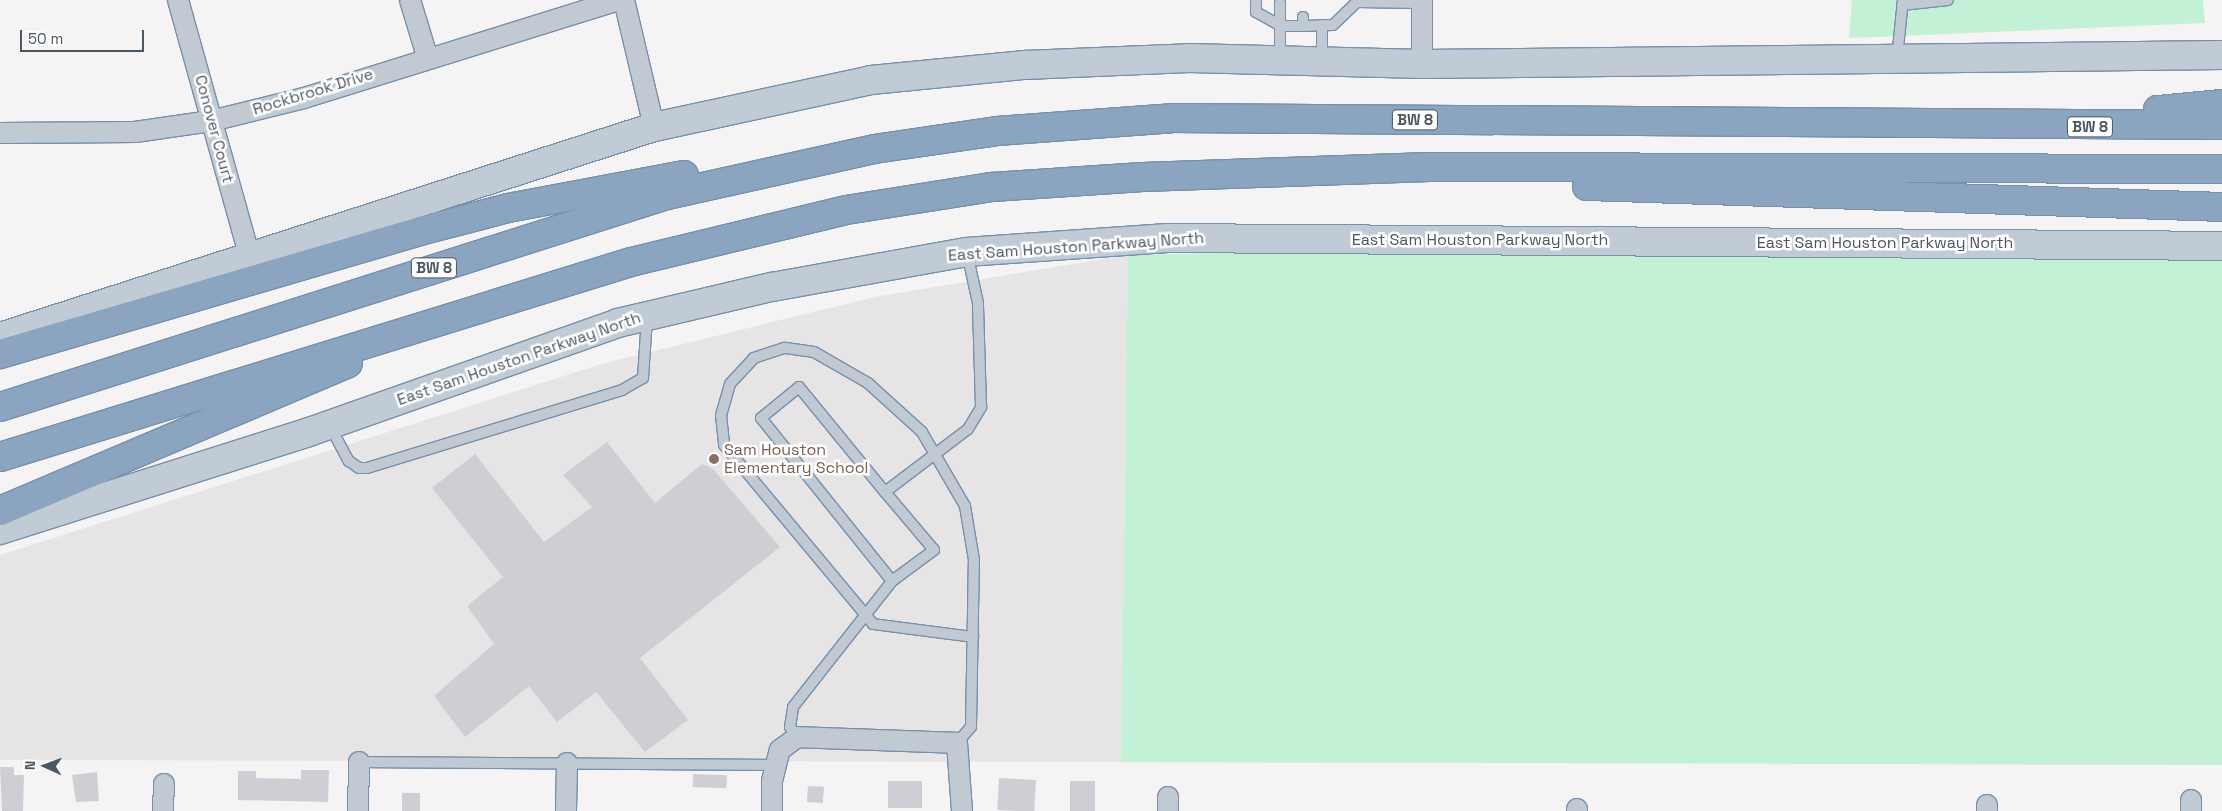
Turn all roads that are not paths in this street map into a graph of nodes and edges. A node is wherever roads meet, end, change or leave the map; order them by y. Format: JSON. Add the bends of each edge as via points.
{"nodes":[{"id":1,"x":178,"y":0,"type":"edge"},
{"id":2,"x":410,"y":0,"type":"edge"},
{"id":3,"x":618,"y":0,"type":"edge"},
{"id":4,"x":624,"y":0,"type":"edge"},
{"id":5,"x":1948,"y":0,"type":"edge"},
{"id":6,"x":1256,"y":1,"type":"edge"},
{"id":7,"x":1357,"y":1,"type":"edge"},
{"id":8,"x":1422,"y":2,"type":"edge"},
{"id":9,"x":1280,"y":3,"type":"dead end"},
{"id":10,"x":1902,"y":3,"type":"edge"},
{"id":11,"x":1322,"y":25,"type":"junction"},
{"id":12,"x":1281,"y":26,"type":"junction"},
{"id":13,"x":2222,"y":55,"type":"edge"},
{"id":14,"x":427,"y":56,"type":"junction"},
{"id":15,"x":1897,"y":59,"type":"junction"},
{"id":16,"x":1280,"y":60,"type":"junction"},
{"id":17,"x":1322,"y":61,"type":"junction"},
{"id":18,"x":1422,"y":64,"type":"junction"},
{"id":19,"x":2222,"y":104,"type":"edge"},
{"id":20,"x":211,"y":121,"type":"junction"},
{"id":21,"x":2222,"y":125,"type":"edge"},
{"id":22,"x":654,"y":127,"type":"junction"},
{"id":23,"x":1958,"y":127,"type":"junction"},
{"id":24,"x":0,"y":133,"type":"edge"},
{"id":25,"x":874,"y":149,"type":"junction"},
{"id":26,"x":2222,"y":169,"type":"edge"},
{"id":27,"x":1143,"y":177,"type":"junction"},
{"id":28,"x":2222,"y":207,"type":"edge"},
{"id":29,"x":2222,"y":246,"type":"edge"},
{"id":30,"x":966,"y":252,"type":"junction"},
{"id":31,"x":250,"y":258,"type":"junction"},
{"id":32,"x":482,"y":306,"type":"junction"},
{"id":33,"x":648,"y":316,"type":"junction"},
{"id":34,"x":0,"y":338,"type":"edge"},
{"id":35,"x":0,"y":354,"type":"edge"},
{"id":36,"x":0,"y":408,"type":"edge"},
{"id":37,"x":330,"y":425,"type":"junction"},
{"id":38,"x":934,"y":453,"type":"junction"},
{"id":39,"x":0,"y":457,"type":"edge"},
{"id":40,"x":885,"y":492,"type":"junction"},
{"id":41,"x":0,"y":511,"type":"edge"},
{"id":42,"x":0,"y":530,"type":"edge"},
{"id":43,"x":892,"y":580,"type":"junction"},
{"id":44,"x":863,"y":613,"type":"junction"},
{"id":45,"x":973,"y":637,"type":"junction"},
{"id":46,"x":797,"y":737,"type":"junction"},
{"id":47,"x":956,"y":743,"type":"junction"},
{"id":48,"x":359,"y":762,"type":"joint"},
{"id":49,"x":567,"y":763,"type":"junction"},
{"id":50,"x":774,"y":773,"type":"junction"},
{"id":51,"x":164,"y":784,"type":"dead end"},
{"id":52,"x":163,"y":811,"type":"edge"},
{"id":53,"x":358,"y":811,"type":"edge"},
{"id":54,"x":566,"y":811,"type":"edge"},
{"id":55,"x":772,"y":811,"type":"edge"},
{"id":56,"x":962,"y":811,"type":"edge"}],
"edges":[{"from":1,"to":20,"type":"street","name":"Conover Court"},
{"from":2,"to":14,"type":"street"},
{"from":3,"to":14,"type":"street","name":"Rockbrook Drive"},
{"from":4,"to":22,"type":"street"},
{"from":5,"to":10,"type":"lane"},
{"from":6,"to":12,"type":"lane","via":[[1256,12]]},
{"from":7,"to":8,"type":"lane"},
{"from":7,"to":11,"type":"lane","via":[[1333,25]]},
{"from":8,"to":18,"type":"street"},
{"from":9,"to":12,"type":"lane"},
{"from":10,"to":15,"type":"lane"},
{"from":11,"to":12,"type":"lane","via":[[1303,21]]},
{"from":11,"to":17,"type":"lane"},
{"from":12,"to":16,"type":"lane"},
{"from":13,"to":15,"type":"main road"},
{"from":14,"to":20,"type":"street","name":"Rockbrook Drive","via":[[304,98]]},
{"from":15,"to":18,"type":"main road"},
{"from":16,"to":17,"type":"main road"},
{"from":16,"to":22,"type":"main road","via":[[1189,58],[1025,65],[871,80]]},
{"from":17,"to":18,"type":"main road"},
{"from":19,"to":23,"type":"highway"},
{"from":20,"to":24,"type":"street","name":"Rockbrook Drive","via":[[135,132]]},
{"from":20,"to":31,"type":"street","name":"Conover Court"},
{"from":21,"to":23,"type":"highway","number":"BW 8"},
{"from":22,"to":31,"type":"main road"},
{"from":23,"to":25,"type":"highway","number":"BW 8","via":[[1172,118],[997,131]]},
{"from":25,"to":35,"type":"highway","via":[[685,175],[508,208]]},
{"from":25,"to":36,"type":"highway","number":"BW 8","via":[[667,195]]},
{"from":26,"to":27,"type":"highway","via":[[1428,167]]},
{"from":27,"to":28,"type":"highway","via":[[1749,189]]},
{"from":27,"to":32,"type":"highway","via":[[992,188],[846,210],[722,237]]},
{"from":29,"to":30,"type":"main road","name":"East Sam Houston Parkway North","via":[[1168,238]]},
{"from":30,"to":33,"type":"main road","name":"East Sam Houston Parkway North","via":[[782,285]]},
{"from":30,"to":38,"type":"lane","via":[[978,303],[981,407],[968,429]]},
{"from":31,"to":34,"type":"main road"},
{"from":32,"to":39,"type":"highway"},
{"from":32,"to":41,"type":"highway"},
{"from":33,"to":37,"type":"main road","name":"East Sam Houston Parkway North"},
{"from":33,"to":37,"type":"lane","via":[[643,378],[622,390],[368,468],[359,468],[348,461]]},
{"from":37,"to":42,"type":"main road","name":"East Sam Houston Parkway North"},
{"from":38,"to":40,"type":"lane"},
{"from":38,"to":44,"type":"lane","via":[[922,432],[868,384],[814,352],[784,348],[754,358],[730,384],[721,415],[724,445]]},
{"from":38,"to":45,"type":"lane","via":[[965,506],[974,560]]},
{"from":40,"to":43,"type":"lane","via":[[934,550]]},
{"from":40,"to":43,"type":"lane","via":[[799,387],[761,418]]},
{"from":43,"to":44,"type":"lane"},
{"from":44,"to":45,"type":"lane","via":[[873,624],[885,628]]},
{"from":44,"to":46,"type":"lane","via":[[793,707],[790,727]]},
{"from":45,"to":47,"type":"lane","via":[[971,727]]},
{"from":46,"to":47,"type":"street"},
{"from":46,"to":50,"type":"street","via":[[780,750]]},
{"from":47,"to":56,"type":"street","via":[[961,765]]},
{"from":48,"to":49,"type":"lane"},
{"from":48,"to":53,"type":"street"},
{"from":49,"to":50,"type":"lane"},
{"from":49,"to":54,"type":"street"},
{"from":50,"to":55,"type":"street"},
{"from":51,"to":52,"type":"street"}]}
